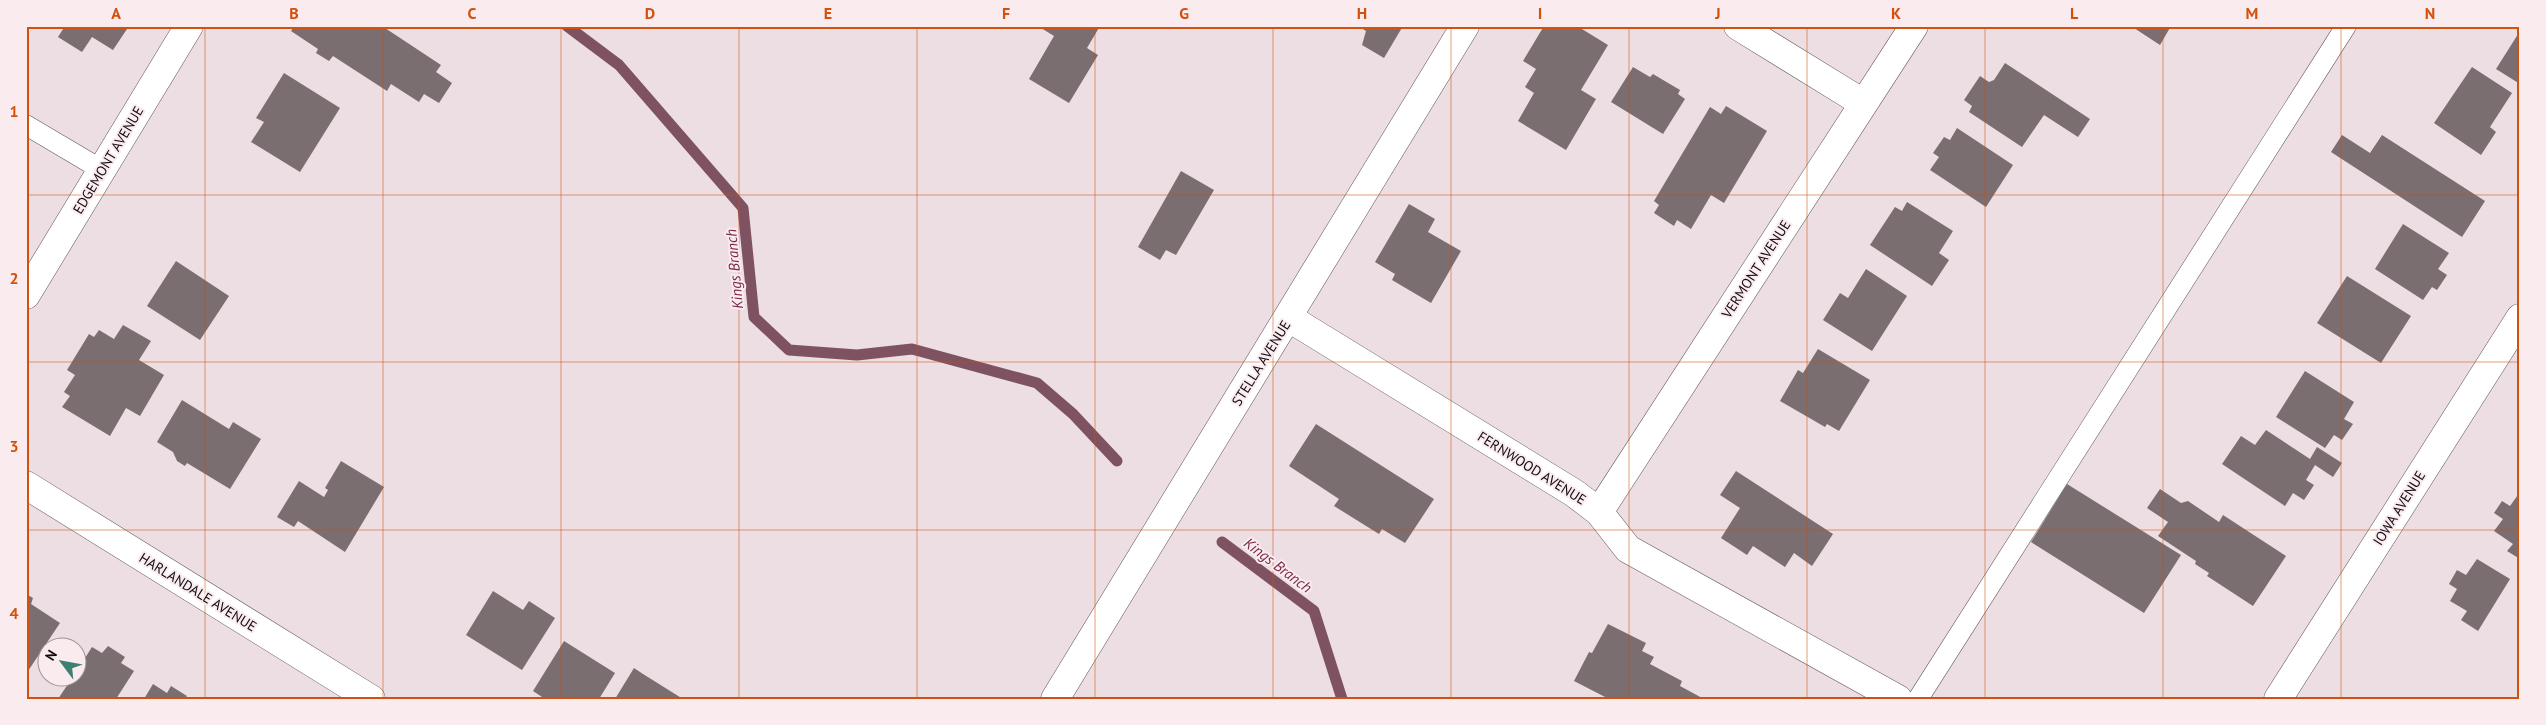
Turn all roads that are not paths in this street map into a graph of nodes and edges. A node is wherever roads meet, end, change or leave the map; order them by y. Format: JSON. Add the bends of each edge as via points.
{"nodes":[{"id":1,"x":189,"y":26,"type":"edge"},
{"id":2,"x":1465,"y":26,"type":"edge"},
{"id":3,"x":1738,"y":26,"type":"edge"},
{"id":4,"x":1914,"y":26,"type":"edge"},
{"id":5,"x":2346,"y":26,"type":"edge"},
{"id":6,"x":1863,"y":103,"type":"junction"},
{"id":7,"x":26,"y":125,"type":"edge"},
{"id":8,"x":102,"y":170,"type":"junction"},
{"id":9,"x":26,"y":294,"type":"edge"},
{"id":10,"x":1288,"y":318,"type":"junction"},
{"id":11,"x":2520,"y":318,"type":"edge"},
{"id":12,"x":26,"y":485,"type":"edge"},
{"id":13,"x":1599,"y":512,"type":"junction"},
{"id":14,"x":370,"y":699,"type":"edge"},
{"id":15,"x":1055,"y":699,"type":"edge"},
{"id":16,"x":1898,"y":699,"type":"edge"},
{"id":17,"x":1918,"y":699,"type":"edge"},
{"id":18,"x":2278,"y":699,"type":"edge"}],
"edges":[{"from":1,"to":8,"type":"street","name":"EDGEMONT AVENUE"},
{"from":2,"to":10,"type":"street","name":"STELLA AVENUE"},
{"from":3,"to":6,"type":"street"},
{"from":4,"to":6,"type":"street","name":"VERMONT AVENUE"},
{"from":5,"to":17,"type":"lane"},
{"from":6,"to":13,"type":"street","name":"VERMONT AVENUE"},
{"from":7,"to":8,"type":"lane"},
{"from":8,"to":9,"type":"street","name":"EDGEMONT AVENUE"},
{"from":10,"to":13,"type":"street","name":"FERNWOOD AVENUE","via":[[1574,493]]},
{"from":10,"to":15,"type":"street","name":"STELLA AVENUE"},
{"from":11,"to":18,"type":"street","name":"IOWA AVENUE"},
{"from":12,"to":14,"type":"street","name":"HARLANDALE AVENUE"},
{"from":13,"to":16,"type":"street","name":"FERNWOOD AVENUE","via":[[1628,549]]}]}
